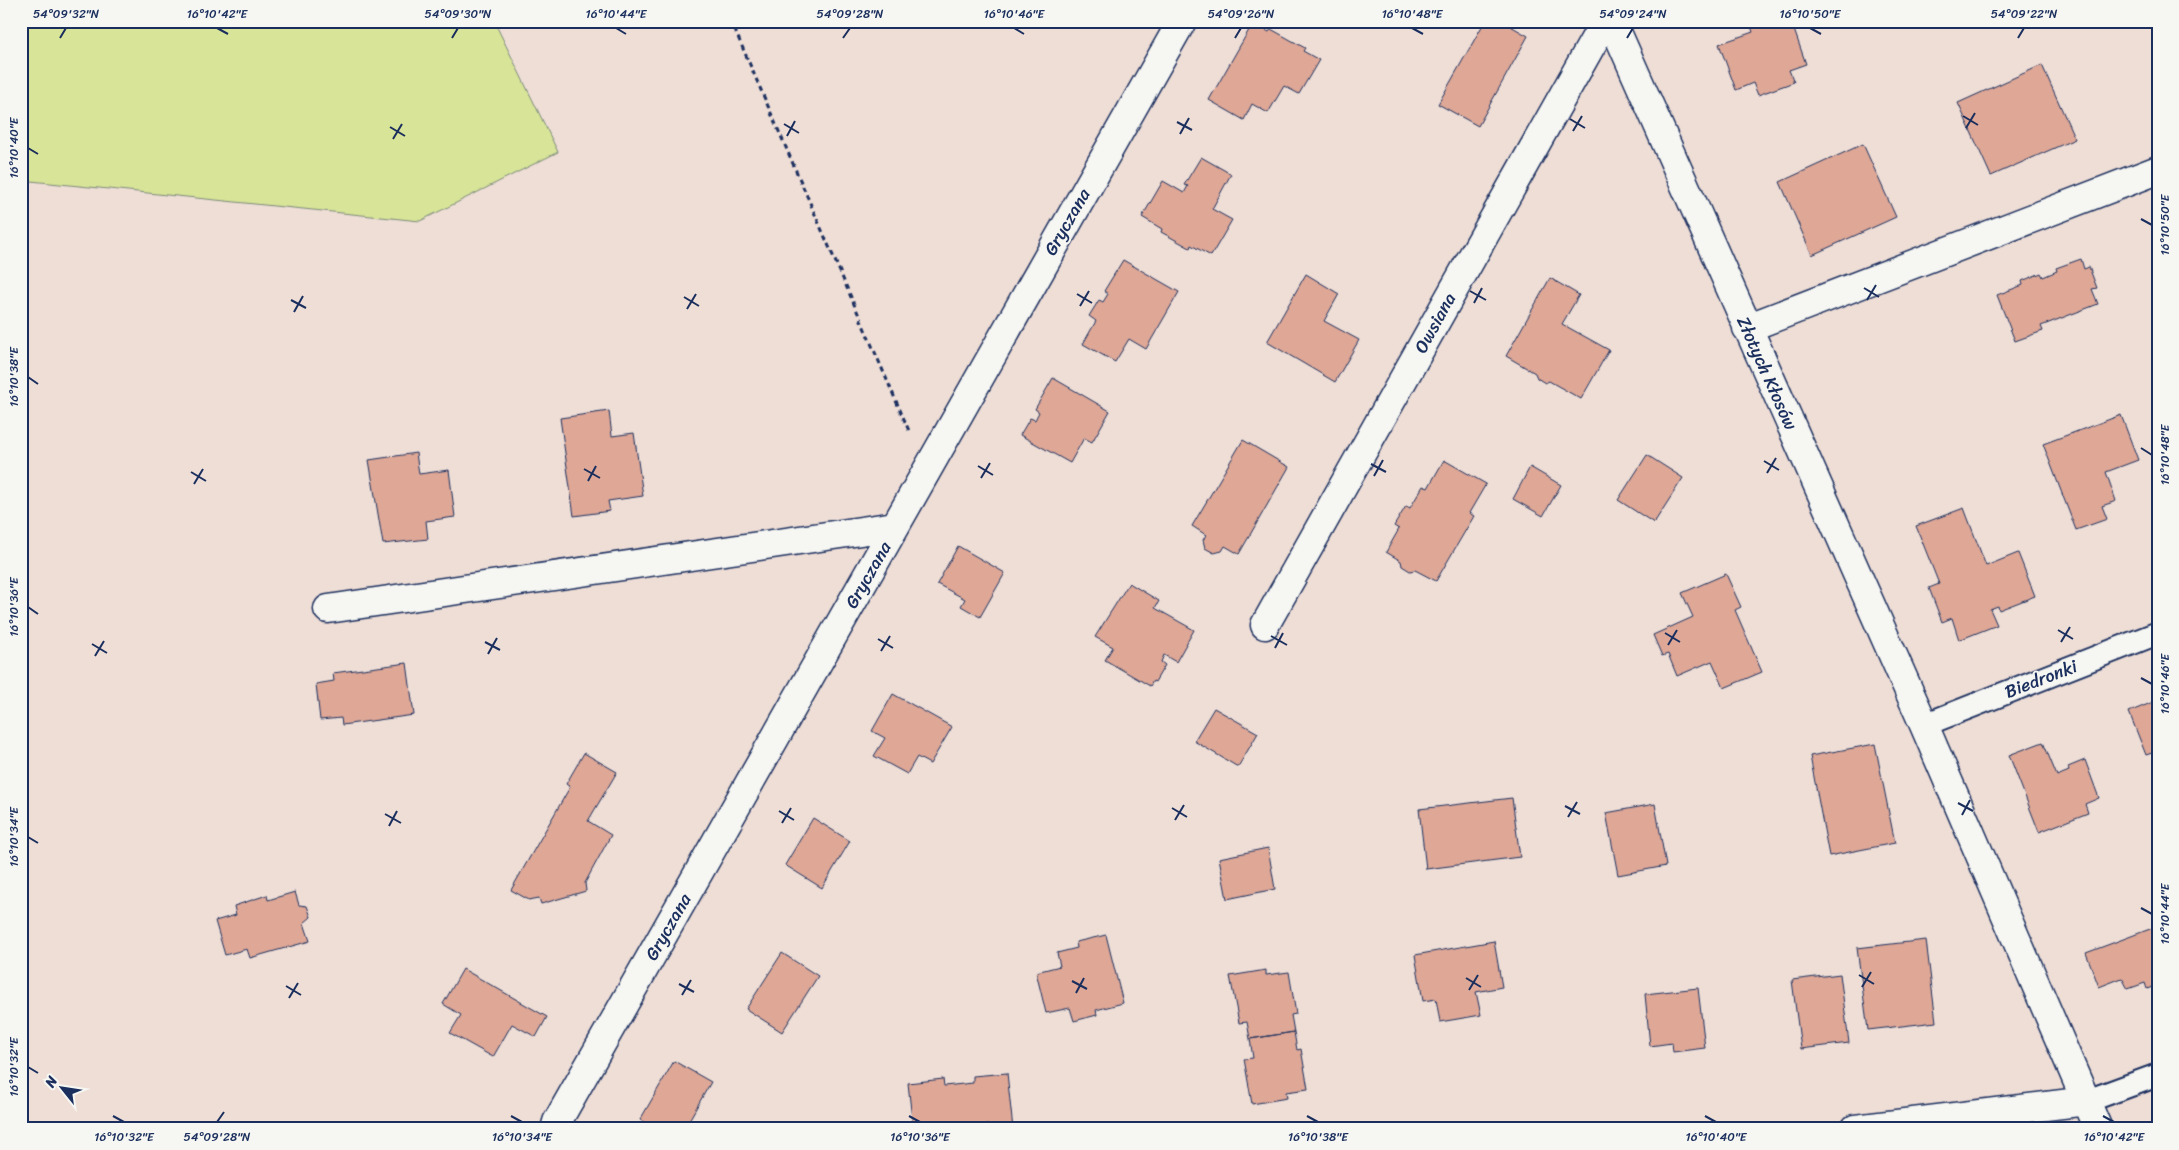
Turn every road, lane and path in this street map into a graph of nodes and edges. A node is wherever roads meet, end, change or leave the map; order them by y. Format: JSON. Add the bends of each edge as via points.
{"nodes":[{"id":1,"x":731,"y":21,"type":"edge"},
{"id":2,"x":1182,"y":21,"type":"edge"},
{"id":3,"x":1604,"y":21,"type":"edge"},
{"id":4,"x":1612,"y":21,"type":"edge"},
{"id":5,"x":2158,"y":170,"type":"edge"},
{"id":6,"x":1747,"y":328,"type":"junction"},
{"id":7,"x":926,"y":470,"type":"junction"},
{"id":8,"x":895,"y":526,"type":"junction"},
{"id":9,"x":328,"y":609,"type":"dead end"},
{"id":10,"x":1264,"y":625,"type":"dead end"},
{"id":11,"x":2158,"y":633,"type":"edge"},
{"id":12,"x":1924,"y":725,"type":"junction"},
{"id":13,"x":2158,"y":1075,"type":"edge"},
{"id":14,"x":2087,"y":1101,"type":"junction"},
{"id":15,"x":555,"y":1129,"type":"edge"},
{"id":16,"x":1855,"y":1129,"type":"edge"},
{"id":17,"x":2098,"y":1129,"type":"edge"}],
"edges":[{"from":1,"to":7,"type":"path"},
{"from":2,"to":7,"type":"street","name":"Gryczana"},
{"from":3,"to":10,"type":"street","name":"Owsiana"},
{"from":4,"to":6,"type":"street","name":"Złotych Kłosów"},
{"from":5,"to":6,"type":"street"},
{"from":6,"to":12,"type":"street","name":"Złotych Kłosów"},
{"from":7,"to":8,"type":"street","name":"Gryczana"},
{"from":8,"to":9,"type":"street"},
{"from":8,"to":15,"type":"street","name":"Gryczana"},
{"from":11,"to":12,"type":"lane","name":"Biedronki"},
{"from":12,"to":14,"type":"street","name":"Złotych Kłosów"},
{"from":13,"to":14,"type":"lane"},
{"from":14,"to":16,"type":"street"},
{"from":14,"to":17,"type":"street","name":"Złotych Kłosów"}]}
